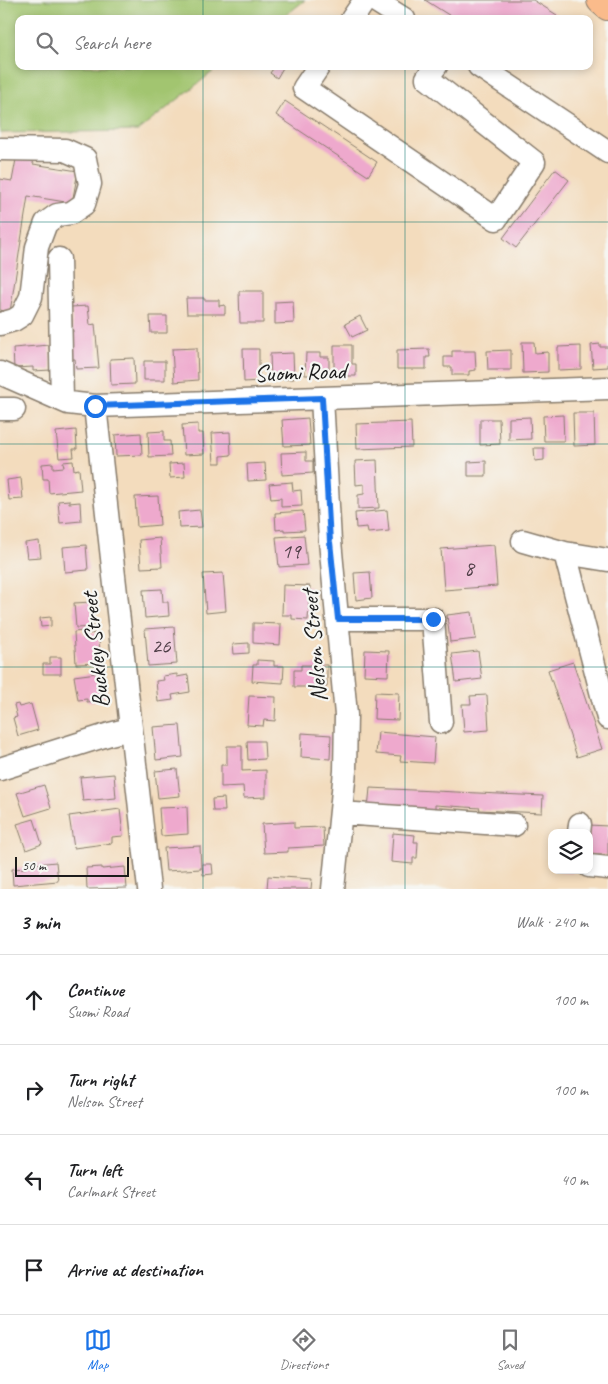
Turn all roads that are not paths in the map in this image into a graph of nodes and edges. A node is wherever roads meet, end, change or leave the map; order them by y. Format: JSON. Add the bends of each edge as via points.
{"nodes":[{"id":1,"x":365,"y":0,"type":"edge"},
{"id":2,"x":374,"y":0,"type":"edge"},
{"id":3,"x":601,"y":0,"type":"edge"},
{"id":4,"x":608,"y":6,"type":"edge"},
{"id":5,"x":355,"y":15,"type":"edge"},
{"id":6,"x":398,"y":15,"type":"edge"},
{"id":7,"x":316,"y":70,"type":"edge"},
{"id":8,"x":433,"y":70,"type":"edge"},
{"id":9,"x":486,"y":70,"type":"edge"},
{"id":10,"x":0,"y":149,"type":"edge"},
{"id":11,"x":608,"y":152,"type":"edge"},
{"id":12,"x":59,"y":260,"type":"dead end"},
{"id":13,"x":7,"y":322,"type":"edge"},
{"id":14,"x":0,"y":373,"type":"edge"},
{"id":15,"x":608,"y":388,"type":"edge"},
{"id":16,"x":322,"y":398,"type":"junction"},
{"id":17,"x":62,"y":400,"type":"junction"},
{"id":18,"x":95,"y":406,"type":"junction"},
{"id":19,"x":523,"y":542,"type":"dead end"},
{"id":20,"x":565,"y":553,"type":"junction"},
{"id":21,"x":608,"y":560,"type":"edge"},
{"id":22,"x":338,"y":619,"type":"junction"},
{"id":23,"x":608,"y":718,"type":"edge"},
{"id":24,"x":441,"y":722,"type":"dead end"},
{"id":25,"x":130,"y":729,"type":"junction"},
{"id":26,"x":0,"y":769,"type":"edge"},
{"id":27,"x":341,"y":813,"type":"junction"},
{"id":28,"x":514,"y":825,"type":"dead end"},
{"id":29,"x":593,"y":866,"type":"edge"},
{"id":30,"x":608,"y":868,"type":"edge"},
{"id":31,"x":149,"y":889,"type":"edge"},
{"id":32,"x":334,"y":889,"type":"edge"}],
"edges":[{"from":1,"to":5,"type":"street"},
{"from":2,"to":6,"type":"street"},
{"from":3,"to":4,"type":"main road"},
{"from":7,"to":8,"type":"street","via":[[304,88],[496,219],[534,162],[427,78]]},
{"from":9,"to":11,"type":"street"},
{"from":10,"to":13,"type":"street","via":[[65,150],[85,159],[90,184],[84,204],[46,223],[38,247],[30,297],[22,315]]},
{"from":12,"to":17,"type":"street"},
{"from":14,"to":17,"type":"street","name":"Suomi Road"},
{"from":15,"to":16,"type":"street","name":"Suomi Road"},
{"from":16,"to":18,"type":"street","name":"Suomi Road"},
{"from":16,"to":22,"type":"street","name":"Nelson Street"},
{"from":17,"to":18,"type":"street","name":"Suomi Road"},
{"from":18,"to":25,"type":"street","name":"Buckley Street"},
{"from":19,"to":20,"type":"street"},
{"from":20,"to":21,"type":"street"},
{"from":20,"to":23,"type":"street"},
{"from":22,"to":24,"type":"street","via":[[433,619]]},
{"from":22,"to":27,"type":"street","name":"Nelson Street","via":[[346,716]]},
{"from":25,"to":26,"type":"street"},
{"from":25,"to":31,"type":"street","name":"Buckley Street"},
{"from":27,"to":28,"type":"street"},
{"from":27,"to":32,"type":"street","name":"Nelson Street"},
{"from":29,"to":30,"type":"street"}]}
